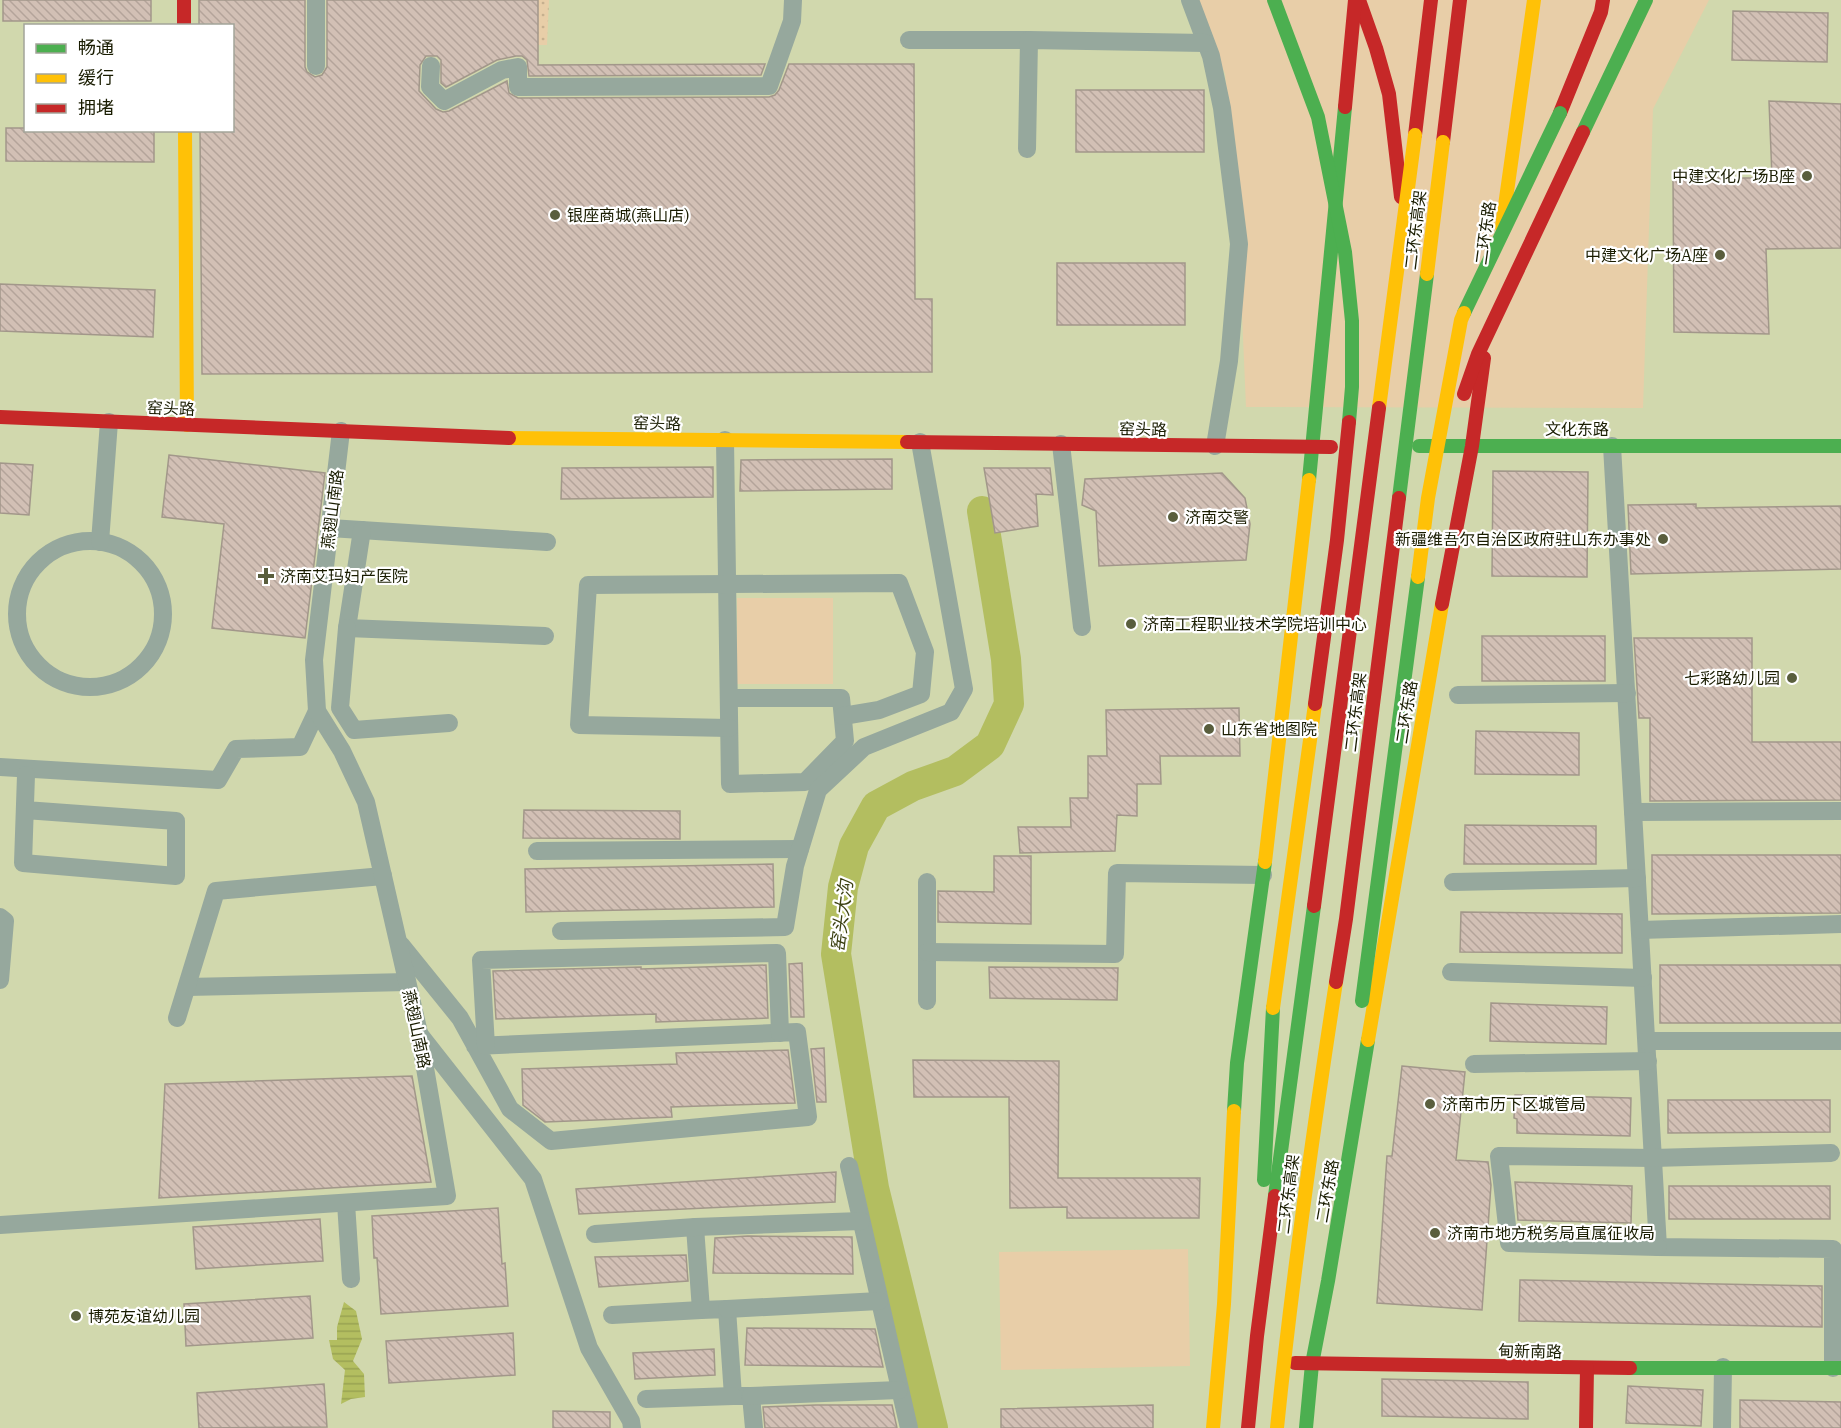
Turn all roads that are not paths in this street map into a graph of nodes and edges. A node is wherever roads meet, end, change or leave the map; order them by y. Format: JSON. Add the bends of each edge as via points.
{"nodes":[{"id":1,"x":184,"y":0,"type":"edge"},
{"id":2,"x":316,"y":0,"type":"edge"},
{"id":3,"x":793,"y":0,"type":"edge"},
{"id":4,"x":1190,"y":0,"type":"edge"},
{"id":5,"x":1274,"y":0,"type":"edge"},
{"id":6,"x":1357,"y":0,"type":"edge"},
{"id":7,"x":1431,"y":0,"type":"edge"},
{"id":8,"x":1460,"y":0,"type":"edge"},
{"id":9,"x":1534,"y":0,"type":"edge"},
{"id":10,"x":1603,"y":0,"type":"edge"},
{"id":11,"x":1646,"y":0,"type":"edge"},
{"id":12,"x":184,"y":24,"type":"edge"},
{"id":13,"x":909,"y":40,"type":"dead end"},
{"id":14,"x":1029,"y":40,"type":"junction"},
{"id":15,"x":1205,"y":43,"type":"junction"},
{"id":16,"x":316,"y":66,"type":"dead end"},
{"id":17,"x":431,"y":66,"type":"dead end"},
{"id":18,"x":185,"y":132,"type":"edge"},
{"id":19,"x":1027,"y":149,"type":"dead end"},
{"id":20,"x":1405,"y":226,"type":"junction"},
{"id":21,"x":0,"y":417,"type":"edge"},
{"id":22,"x":109,"y":422,"type":"junction"},
{"id":23,"x":187,"y":425,"type":"junction"},
{"id":24,"x":341,"y":431,"type":"junction"},
{"id":25,"x":725,"y":440,"type":"junction"},
{"id":26,"x":920,"y":442,"type":"junction"},
{"id":27,"x":1061,"y":444,"type":"junction"},
{"id":28,"x":1215,"y":446,"type":"junction"},
{"id":29,"x":1472,"y":446,"type":"junction"},
{"id":30,"x":1612,"y":446,"type":"junction"},
{"id":31,"x":1841,"y":446,"type":"edge"},
{"id":32,"x":1313,"y":447,"type":"junction"},
{"id":33,"x":1428,"y":498,"type":"junction"},
{"id":34,"x":330,"y":528,"type":"junction"},
{"id":35,"x":362,"y":530,"type":"junction"},
{"id":36,"x":100,"y":542,"type":"junction"},
{"id":37,"x":547,"y":542,"type":"dead end"},
{"id":38,"x":727,"y":583,"type":"junction"},
{"id":39,"x":1082,"y":627,"type":"dead end"},
{"id":40,"x":347,"y":628,"type":"junction"},
{"id":41,"x":545,"y":636,"type":"dead end"},
{"id":42,"x":1627,"y":693,"type":"junction"},
{"id":43,"x":1458,"y":695,"type":"dead end"},
{"id":44,"x":729,"y":698,"type":"junction"},
{"id":45,"x":317,"y":711,"type":"junction"},
{"id":46,"x":843,"y":716,"type":"junction"},
{"id":47,"x":449,"y":723,"type":"dead end"},
{"id":48,"x":729,"y":728,"type":"junction"},
{"id":49,"x":0,"y":767,"type":"edge"},
{"id":50,"x":26,"y":775,"type":"dead end"},
{"id":51,"x":25,"y":810,"type":"junction"},
{"id":52,"x":1841,"y":811,"type":"edge"},
{"id":53,"x":1633,"y":812,"type":"junction"},
{"id":54,"x":800,"y":849,"type":"junction"},
{"id":55,"x":537,"y":851,"type":"dead end"},
{"id":56,"x":1263,"y":875,"type":"junction"},
{"id":57,"x":383,"y":876,"type":"junction"},
{"id":58,"x":1637,"y":878,"type":"junction"},
{"id":59,"x":927,"y":882,"type":"dead end"},
{"id":60,"x":1453,"y":882,"type":"dead end"},
{"id":61,"x":0,"y":917,"type":"edge"},
{"id":62,"x":1841,"y":924,"type":"edge"},
{"id":63,"x":1640,"y":930,"type":"junction"},
{"id":64,"x":561,"y":931,"type":"dead end"},
{"id":65,"x":398,"y":941,"type":"junction"},
{"id":66,"x":927,"y":952,"type":"junction"},
{"id":67,"x":1451,"y":972,"type":"dead end"},
{"id":68,"x":1643,"y":978,"type":"junction"},
{"id":69,"x":0,"y":980,"type":"edge"},
{"id":70,"x":407,"y":982,"type":"junction"},
{"id":71,"x":187,"y":987,"type":"junction"},
{"id":72,"x":927,"y":1001,"type":"dead end"},
{"id":73,"x":177,"y":1018,"type":"dead end"},
{"id":74,"x":1357,"y":1024,"type":"dead end"},
{"id":75,"x":780,"y":1033,"type":"junction"},
{"id":76,"x":419,"y":1034,"type":"junction"},
{"id":77,"x":1647,"y":1041,"type":"junction"},
{"id":78,"x":1841,"y":1041,"type":"edge"},
{"id":79,"x":481,"y":1046,"type":"junction"},
{"id":80,"x":1648,"y":1061,"type":"junction"},
{"id":81,"x":1474,"y":1064,"type":"dead end"},
{"id":82,"x":1831,"y":1153,"type":"dead end"},
{"id":83,"x":1653,"y":1158,"type":"junction"},
{"id":84,"x":849,"y":1166,"type":"dead end"},
{"id":85,"x":1320,"y":1187,"type":"dead end"},
{"id":86,"x":346,"y":1203,"type":"junction"},
{"id":87,"x":861,"y":1221,"type":"junction"},
{"id":88,"x":0,"y":1225,"type":"edge"},
{"id":89,"x":695,"y":1227,"type":"junction"},
{"id":90,"x":595,"y":1234,"type":"dead end"},
{"id":91,"x":1658,"y":1247,"type":"junction"},
{"id":92,"x":351,"y":1279,"type":"dead end"},
{"id":93,"x":879,"y":1301,"type":"junction"},
{"id":94,"x":727,"y":1309,"type":"junction"},
{"id":95,"x":701,"y":1310,"type":"junction"},
{"id":96,"x":612,"y":1315,"type":"dead end"},
{"id":97,"x":1257,"y":1336,"type":"junction"},
{"id":98,"x":1286,"y":1339,"type":"junction"},
{"id":99,"x":1231,"y":1360,"type":"junction"},
{"id":100,"x":1312,"y":1364,"type":"junction"},
{"id":101,"x":1723,"y":1367,"type":"junction"},
{"id":102,"x":1587,"y":1368,"type":"junction"},
{"id":103,"x":1837,"y":1368,"type":"edge"},
{"id":104,"x":899,"y":1390,"type":"junction"},
{"id":105,"x":742,"y":1396,"type":"junction"},
{"id":106,"x":646,"y":1399,"type":"dead end"},
{"id":107,"x":632,"y":1428,"type":"edge"},
{"id":108,"x":754,"y":1428,"type":"edge"},
{"id":109,"x":909,"y":1428,"type":"edge"},
{"id":110,"x":1213,"y":1428,"type":"edge"},
{"id":111,"x":1248,"y":1428,"type":"edge"},
{"id":112,"x":1277,"y":1428,"type":"edge"},
{"id":113,"x":1306,"y":1428,"type":"edge"},
{"id":114,"x":1586,"y":1428,"type":"edge"},
{"id":115,"x":1722,"y":1428,"type":"edge"}],
"edges":[{"from":1,"to":12,"type":"main road"},
{"from":2,"to":16,"type":"street"},
{"from":3,"to":17,"type":"street","via":[[792,21],[769,86],[518,87],[518,67],[502,70],[444,100],[430,87]]},
{"from":4,"to":15,"type":"street"},
{"from":5,"to":97,"type":"main road","bridge":true,"via":[[1318,117],[1346,252],[1352,387],[1337,540],[1273,1008]]},
{"from":6,"to":20,"type":"main road","bridge":true,"via":[[1389,94]]},
{"from":6,"to":32,"type":"main road"},
{"from":7,"to":20,"type":"main road","name":"二环东高架","bridge":true},
{"from":8,"to":98,"type":"main road","name":"二环东高架","bridge":true,"via":[[1346,919]]},
{"from":9,"to":29,"type":"main road","name":"二环东路"},
{"from":10,"to":33,"type":"main road","bridge":true,"via":[[1560,112],[1461,320]]},
{"from":11,"to":33,"type":"main road","bridge":true,"via":[[1478,354]]},
{"from":13,"to":14,"type":"street"},
{"from":14,"to":15,"type":"street"},
{"from":14,"to":19,"type":"street"},
{"from":15,"to":28,"type":"street","via":[[1222,108],[1239,244],[1229,361]]},
{"from":18,"to":23,"type":"main road"},
{"from":20,"to":97,"type":"main road","name":"二环东高架","bridge":true},
{"from":21,"to":22,"type":"main road","name":"窑头路"},
{"from":22,"to":23,"type":"main road","name":"窑头路"},
{"from":22,"to":36,"type":"street"},
{"from":23,"to":24,"type":"main road","name":"窑头路"},
{"from":24,"to":25,"type":"main road","name":"窑头路","via":[[504,438]]},
{"from":24,"to":34,"type":"street","name":"燕翅山南路"},
{"from":25,"to":26,"type":"main road","name":"窑头路"},
{"from":25,"to":38,"type":"street"},
{"from":26,"to":27,"type":"main road","name":"窑头路"},
{"from":26,"to":54,"type":"street","via":[[964,689],[951,712],[864,747],[818,790]]},
{"from":27,"to":28,"type":"main road","name":"窑头路"},
{"from":27,"to":39,"type":"street"},
{"from":28,"to":32,"type":"main road","name":"窑头路"},
{"from":29,"to":30,"type":"main road","name":"文化东路"},
{"from":29,"to":32,"type":"main road","name":"文化东路"},
{"from":29,"to":100,"type":"main road","name":"二环东路","via":[[1429,674]]},
{"from":30,"to":31,"type":"main road","name":"文化东路"},
{"from":30,"to":42,"type":"street"},
{"from":32,"to":56,"type":"main road"},
{"from":33,"to":74,"type":"main road","bridge":true},
{"from":34,"to":35,"type":"street"},
{"from":34,"to":45,"type":"street","name":"燕翅山南路","via":[[314,660]]},
{"from":35,"to":37,"type":"street"},
{"from":35,"to":40,"type":"street"},
{"from":36,"to":36,"type":"street","via":[[76,542],[54,550],[36,565],[23,585],[17,608],[19,632],[28,653],[44,671],[64,683],[87,688],[111,685],[133,674],[151,656],[161,634],[164,609],[158,585],[144,564],[124,549]]},
{"from":38,"to":44,"type":"street"},
{"from":38,"to":46,"type":"street","via":[[899,583],[925,652],[921,694],[879,710]]},
{"from":38,"to":48,"type":"street","via":[[588,585],[579,725]]},
{"from":40,"to":41,"type":"street"},
{"from":40,"to":47,"type":"street","via":[[340,708],[354,730]]},
{"from":42,"to":43,"type":"street"},
{"from":42,"to":53,"type":"street"},
{"from":44,"to":46,"type":"street","via":[[842,698]]},
{"from":44,"to":48,"type":"street"},
{"from":45,"to":49,"type":"street","via":[[300,747],[236,749],[218,780]]},
{"from":45,"to":57,"type":"street","name":"燕翅山南路","via":[[342,751],[366,802]]},
{"from":46,"to":48,"type":"street","via":[[845,741],[805,782],[730,784]]},
{"from":50,"to":51,"type":"street"},
{"from":51,"to":51,"type":"street","via":[[23,863],[176,876],[176,821]]},
{"from":52,"to":53,"type":"street"},
{"from":53,"to":58,"type":"street"},
{"from":54,"to":55,"type":"street"},
{"from":54,"to":64,"type":"street","via":[[785,927]]},
{"from":56,"to":66,"type":"street","via":[[1117,873],[1115,954]]},
{"from":56,"to":99,"type":"main road","via":[[1237,1063],[1224,1304]]},
{"from":57,"to":65,"type":"street","name":"燕翅山南路"},
{"from":57,"to":71,"type":"street","via":[[216,891]]},
{"from":58,"to":60,"type":"street"},
{"from":58,"to":63,"type":"street"},
{"from":59,"to":66,"type":"street"},
{"from":61,"to":69,"type":"street","via":[[5,921]]},
{"from":62,"to":63,"type":"street"},
{"from":63,"to":68,"type":"street"},
{"from":65,"to":70,"type":"street","name":"燕翅山南路"},
{"from":65,"to":79,"type":"street"},
{"from":66,"to":72,"type":"street"},
{"from":67,"to":68,"type":"street"},
{"from":68,"to":77,"type":"street"},
{"from":70,"to":71,"type":"street"},
{"from":70,"to":76,"type":"street","name":"燕翅山南路"},
{"from":71,"to":73,"type":"street"},
{"from":75,"to":79,"type":"street"},
{"from":75,"to":79,"type":"street","via":[[777,953],[481,960]]},
{"from":75,"to":79,"type":"street","via":[[796,1032],[808,1117],[551,1142],[510,1109]]},
{"from":76,"to":86,"type":"street","name":"燕翅山南路","via":[[447,1196]]},
{"from":76,"to":107,"type":"street","via":[[532,1179],[589,1348]]},
{"from":77,"to":78,"type":"street"},
{"from":77,"to":80,"type":"street"},
{"from":80,"to":81,"type":"street"},
{"from":80,"to":83,"type":"street"},
{"from":82,"to":83,"type":"street"},
{"from":83,"to":91,"type":"street"},
{"from":83,"to":91,"type":"street","via":[[1499,1156],[1509,1243]]},
{"from":84,"to":87,"type":"street"},
{"from":85,"to":98,"type":"main road","bridge":true},
{"from":86,"to":88,"type":"street","name":"燕翅山南路"},
{"from":86,"to":92,"type":"street"},
{"from":87,"to":89,"type":"street"},
{"from":87,"to":93,"type":"street"},
{"from":89,"to":90,"type":"street"},
{"from":89,"to":95,"type":"street"},
{"from":91,"to":103,"type":"street","via":[[1833,1249]]},
{"from":93,"to":94,"type":"street"},
{"from":93,"to":104,"type":"street"},
{"from":94,"to":95,"type":"street"},
{"from":94,"to":105,"type":"street"},
{"from":95,"to":96,"type":"street"},
{"from":97,"to":111,"type":"main road","name":"二环东高架","bridge":true},
{"from":98,"to":112,"type":"main road","name":"二环东高架","bridge":true},
{"from":99,"to":100,"type":"main road","name":"甸新南路"},
{"from":99,"to":110,"type":"main road"},
{"from":100,"to":102,"type":"main road","name":"甸新南路"},
{"from":100,"to":113,"type":"main road","name":"二环东路"},
{"from":101,"to":102,"type":"main road","name":"甸新南路"},
{"from":101,"to":103,"type":"main road","name":"甸新南路"},
{"from":101,"to":115,"type":"street"},
{"from":102,"to":114,"type":"main road"},
{"from":104,"to":105,"type":"street"},
{"from":104,"to":109,"type":"street"},
{"from":105,"to":106,"type":"street"},
{"from":105,"to":108,"type":"street"}]}
